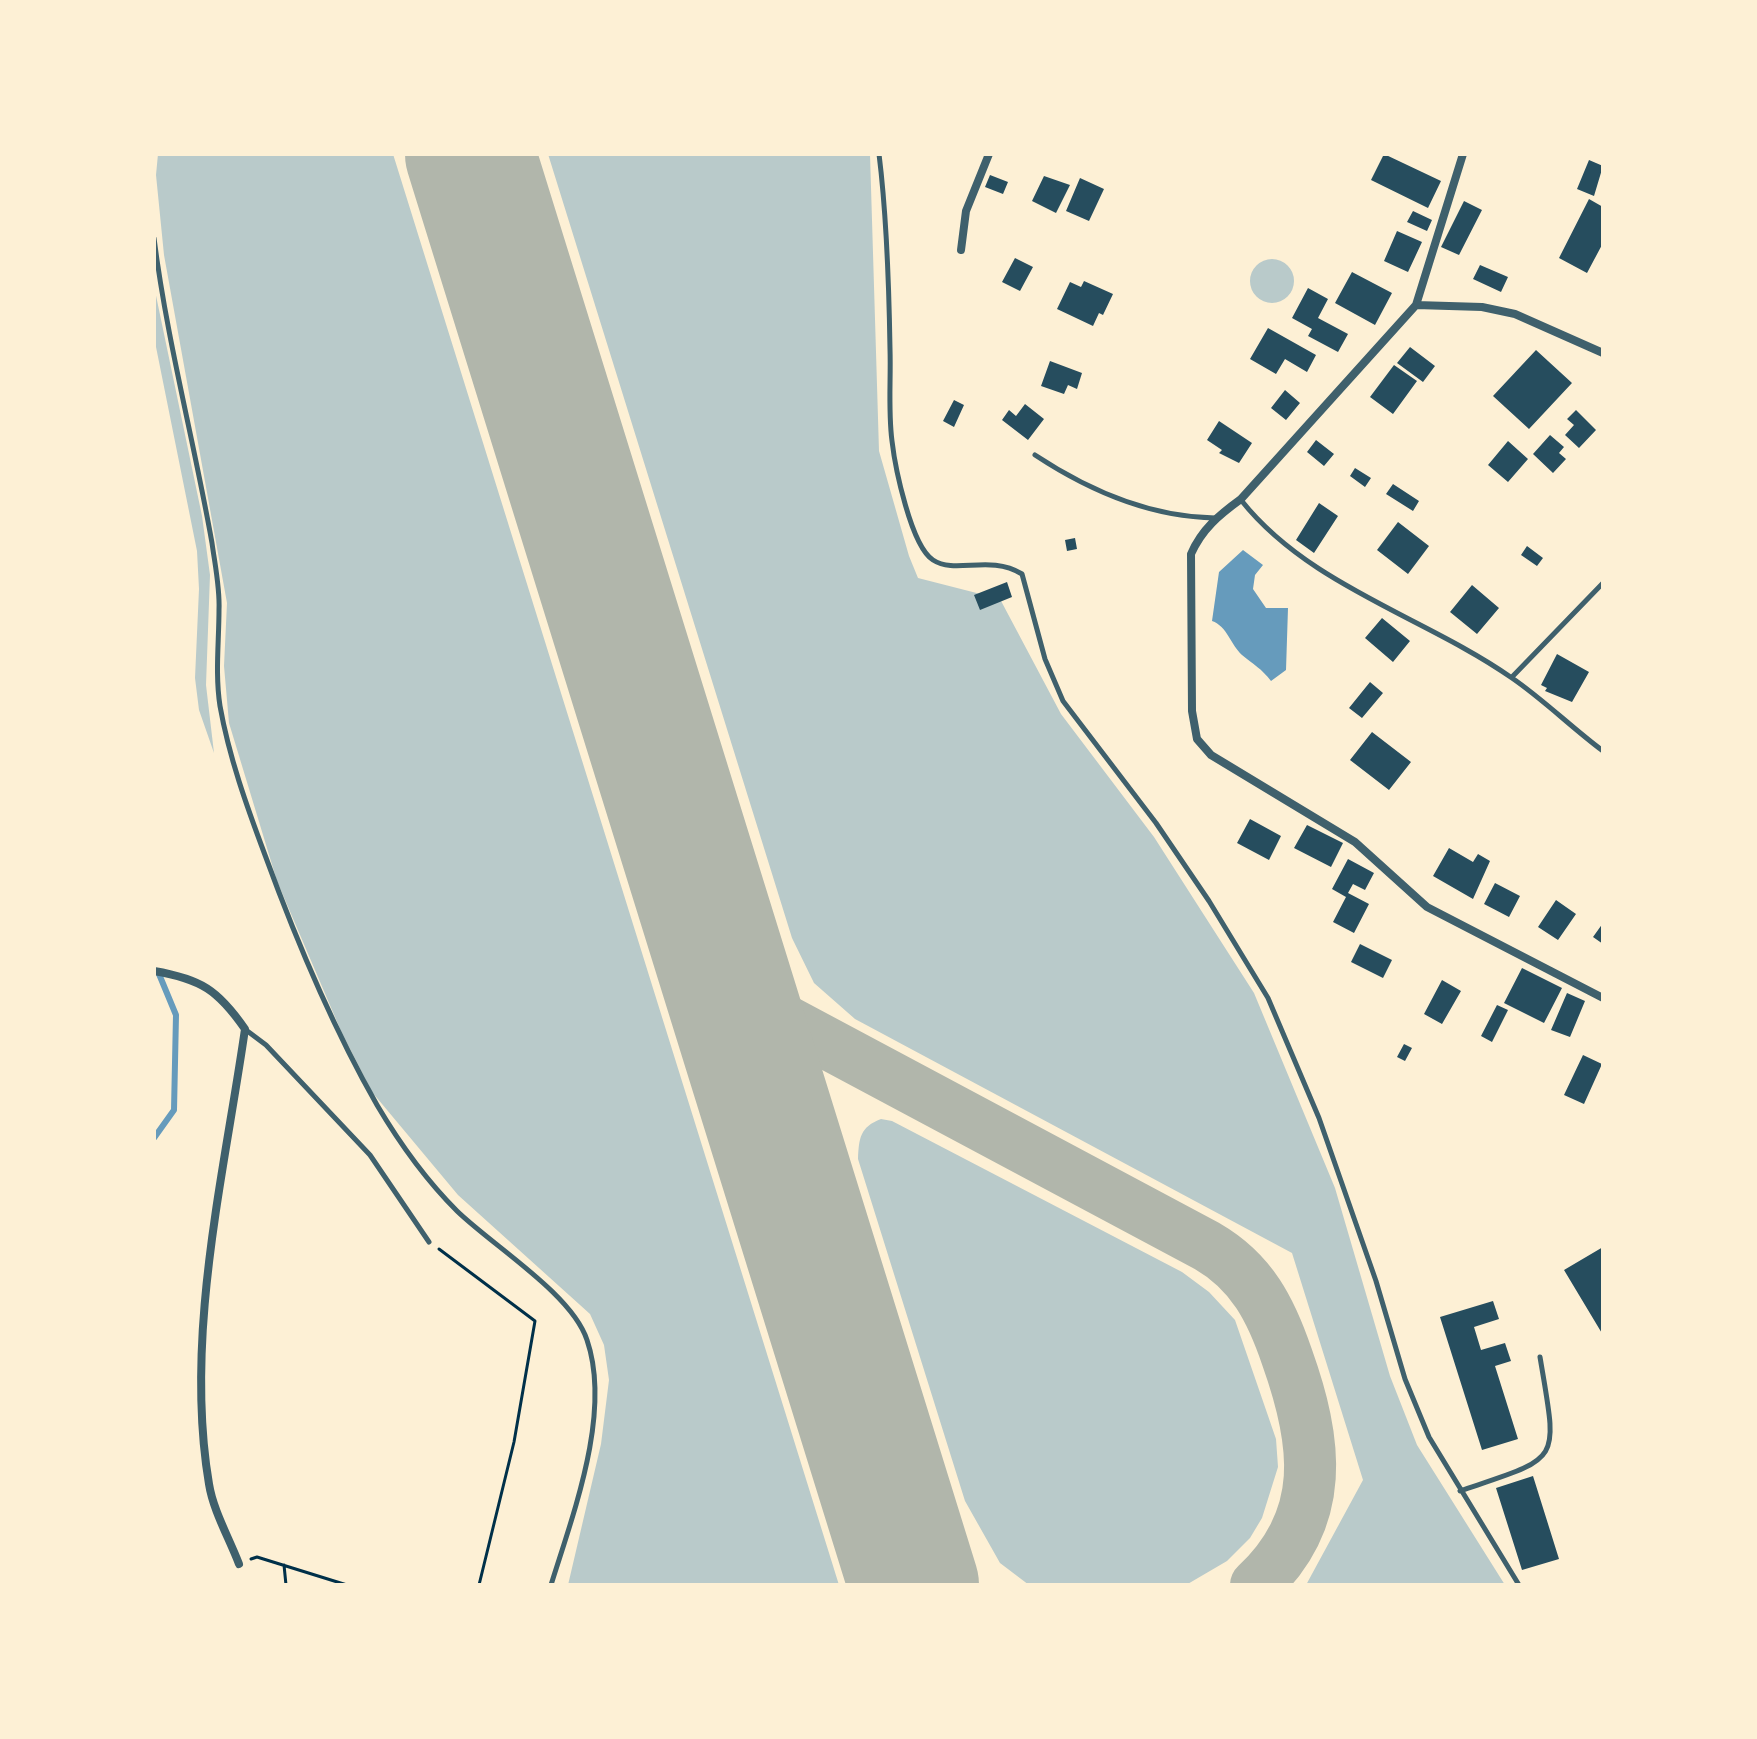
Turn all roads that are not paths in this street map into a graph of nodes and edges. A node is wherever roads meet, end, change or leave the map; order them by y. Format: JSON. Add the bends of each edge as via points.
{"nodes":[{"id":1,"x":879,"y":154,"type":"edge"},
{"id":2,"x":989,"y":154,"type":"edge"},
{"id":3,"x":1463,"y":154,"type":"edge"},
{"id":4,"x":154,"y":238,"type":"edge"},
{"id":5,"x":961,"y":250,"type":"dead end"},
{"id":6,"x":1416,"y":305,"type":"junction"},
{"id":7,"x":1603,"y":353,"type":"edge"},
{"id":8,"x":1035,"y":455,"type":"dead end"},
{"id":9,"x":1241,"y":499,"type":"junction"},
{"id":10,"x":1215,"y":518,"type":"junction"},
{"id":11,"x":1603,"y":583,"type":"edge"},
{"id":12,"x":1511,"y":678,"type":"junction"},
{"id":13,"x":1603,"y":751,"type":"edge"},
{"id":14,"x":154,"y":971,"type":"edge"},
{"id":15,"x":1603,"y":998,"type":"edge"},
{"id":16,"x":245,"y":1029,"type":"junction"},
{"id":17,"x":429,"y":1242,"type":"road end"},
{"id":18,"x":1540,"y":1357,"type":"dead end"},
{"id":19,"x":1460,"y":1491,"type":"junction"},
{"id":20,"x":239,"y":1564,"type":"road end"},
{"id":21,"x":551,"y":1585,"type":"edge"},
{"id":22,"x":1519,"y":1585,"type":"edge"}],
"edges":[{"from":1,"to":19,"type":"lane","via":[[892,440],[904,499],[925,551],[934,561],[988,562],[1022,574],[1045,659],[1063,701],[1156,823],[1268,998],[1319,1118],[1405,1379],[1429,1437]]},
{"from":2,"to":5,"type":"street","via":[[966,211]]},
{"from":3,"to":6,"type":"street"},
{"from":4,"to":21,"type":"lane","via":[[212,546],[220,605],[220,705],[242,793],[284,907],[348,1047],[409,1158],[456,1210],[568,1305],[586,1335],[596,1370],[593,1415],[580,1491]]},
{"from":6,"to":7,"type":"street","via":[[1515,314]]},
{"from":6,"to":9,"type":"street"},
{"from":8,"to":10,"type":"lane","via":[[1119,499],[1192,518]]},
{"from":9,"to":10,"type":"street"},
{"from":9,"to":12,"type":"lane","via":[[1268,531],[1317,567]]},
{"from":10,"to":15,"type":"street","via":[[1191,554],[1192,711],[1197,739],[1211,755],[1355,842],[1427,907]]},
{"from":11,"to":12,"type":"lane"},
{"from":12,"to":13,"type":"lane"},
{"from":14,"to":16,"type":"street","via":[[186,976],[215,991]]},
{"from":16,"to":17,"type":"lane","via":[[370,1155]]},
{"from":16,"to":20,"type":"street","via":[[206,1293],[200,1408],[209,1487]]},
{"from":18,"to":19,"type":"lane","via":[[1552,1429],[1545,1456],[1533,1466]]},
{"from":19,"to":22,"type":"lane"}]}
